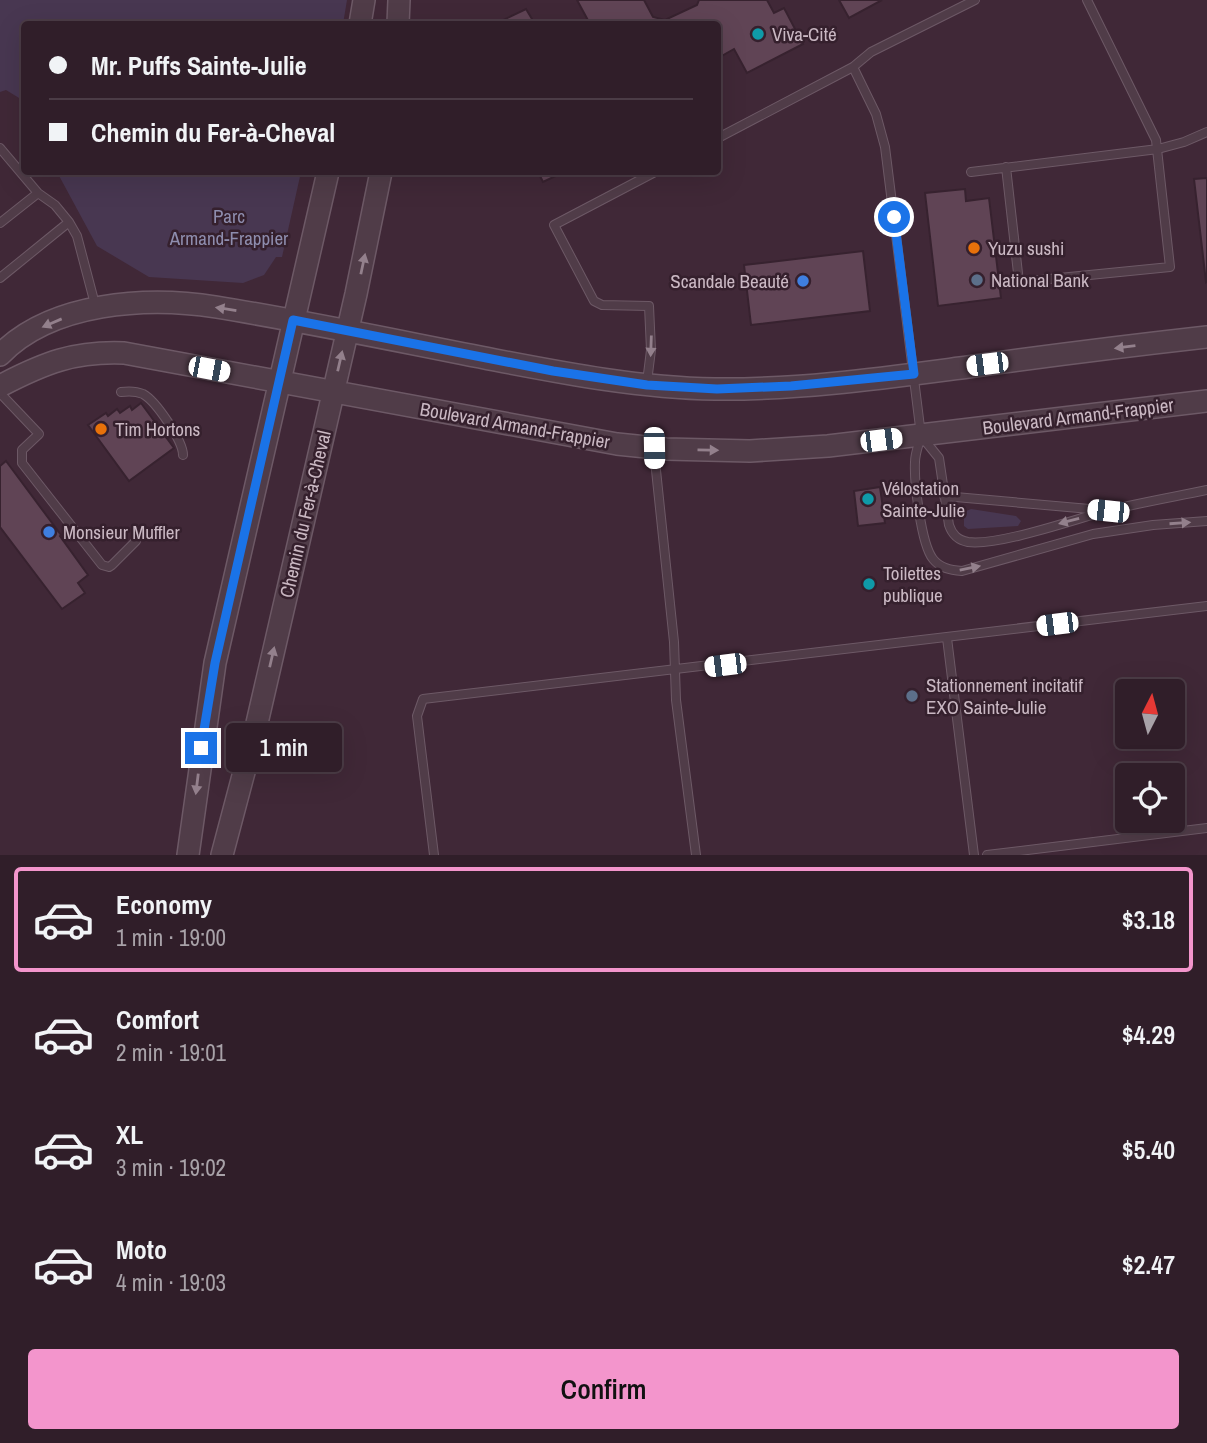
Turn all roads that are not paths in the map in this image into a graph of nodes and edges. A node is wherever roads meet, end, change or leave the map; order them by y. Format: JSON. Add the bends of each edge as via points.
{"nodes":[{"id":1,"x":364,"y":0,"type":"edge"},
{"id":2,"x":398,"y":0,"type":"edge"},
{"id":3,"x":975,"y":0,"type":"edge"},
{"id":4,"x":1087,"y":0,"type":"edge"},
{"id":5,"x":360,"y":21,"type":"edge"},
{"id":6,"x":398,"y":21,"type":"edge"},
{"id":7,"x":853,"y":66,"type":"junction"},
{"id":8,"x":1207,"y":132,"type":"edge"},
{"id":9,"x":721,"y":136,"type":"edge"},
{"id":10,"x":0,"y":148,"type":"edge"},
{"id":11,"x":1158,"y":149,"type":"junction"},
{"id":12,"x":1006,"y":167,"type":"junction"},
{"id":13,"x":971,"y":172,"type":"dead end"},
{"id":14,"x":21,"y":173,"type":"edge"},
{"id":15,"x":23,"y":175,"type":"edge"},
{"id":16,"x":327,"y":175,"type":"edge"},
{"id":17,"x":380,"y":175,"type":"edge"},
{"id":18,"x":649,"y":175,"type":"edge"},
{"id":19,"x":38,"y":193,"type":"junction"},
{"id":20,"x":69,"y":222,"type":"junction"},
{"id":21,"x":0,"y":223,"type":"edge"},
{"id":22,"x":0,"y":278,"type":"edge"},
{"id":23,"x":96,"y":308,"type":"junction"},
{"id":24,"x":293,"y":320,"type":"junction"},
{"id":25,"x":347,"y":331,"type":"junction"},
{"id":26,"x":1207,"y":337,"type":"edge"},
{"id":27,"x":0,"y":355,"type":"edge"},
{"id":28,"x":914,"y":374,"type":"junction"},
{"id":29,"x":280,"y":382,"type":"junction"},
{"id":30,"x":647,"y":385,"type":"junction"},
{"id":31,"x":0,"y":386,"type":"edge"},
{"id":32,"x":121,"y":392,"type":"dead end"},
{"id":33,"x":332,"y":392,"type":"junction"},
{"id":34,"x":0,"y":393,"type":"edge"},
{"id":35,"x":1207,"y":401,"type":"edge"},
{"id":36,"x":920,"y":435,"type":"junction"},
{"id":37,"x":654,"y":448,"type":"junction"},
{"id":38,"x":183,"y":455,"type":"dead end"},
{"id":39,"x":1207,"y":490,"type":"edge"},
{"id":40,"x":944,"y":496,"type":"junction"},
{"id":41,"x":1108,"y":511,"type":"junction"},
{"id":42,"x":1207,"y":521,"type":"edge"},
{"id":43,"x":136,"y":541,"type":"dead end"},
{"id":44,"x":1207,"y":606,"type":"edge"},
{"id":45,"x":947,"y":638,"type":"junction"},
{"id":46,"x":675,"y":670,"type":"junction"},
{"id":47,"x":1207,"y":828,"type":"edge"},
{"id":48,"x":188,"y":855,"type":"edge"},
{"id":49,"x":222,"y":855,"type":"edge"},
{"id":50,"x":434,"y":855,"type":"edge"},
{"id":51,"x":696,"y":855,"type":"edge"},
{"id":52,"x":974,"y":855,"type":"edge"},
{"id":53,"x":987,"y":855,"type":"edge"}],
"edges":[{"from":1,"to":5,"type":"street"},
{"from":2,"to":6,"type":"street"},
{"from":3,"to":7,"type":"lane","via":[[871,52]]},
{"from":4,"to":11,"type":"lane","via":[[1153,130]]},
{"from":7,"to":9,"type":"lane"},
{"from":7,"to":28,"type":"lane","via":[[883,138]]},
{"from":8,"to":11,"type":"lane"},
{"from":10,"to":14,"type":"lane"},
{"from":11,"to":12,"type":"lane"},
{"from":11,"to":12,"type":"lane","via":[[1170,267],[1019,282]]},
{"from":12,"to":13,"type":"lane"},
{"from":15,"to":19,"type":"lane"},
{"from":16,"to":24,"type":"street"},
{"from":25,"to":17,"type":"street","name":"Chemin du Fer-à-Cheval","one_way":true},
{"from":18,"to":30,"type":"lane","one_way":true,"via":[[554,225],[594,301],[649,306]]},
{"from":19,"to":20,"type":"lane"},
{"from":19,"to":21,"type":"lane"},
{"from":20,"to":22,"type":"lane"},
{"from":20,"to":23,"type":"lane"},
{"from":24,"to":23,"type":"street","one_way":true,"via":[[170,301]]},
{"from":23,"to":27,"type":"street","one_way":true,"via":[[19,338]]},
{"from":24,"to":25,"type":"street"},
{"from":24,"to":29,"type":"street"},
{"from":25,"to":30,"type":"street"},
{"from":33,"to":25,"type":"street","name":"Chemin du Fer-à-Cheval","one_way":true},
{"from":26,"to":28,"type":"street","one_way":true},
{"from":28,"to":30,"type":"street","via":[[791,386],[717,389]]},
{"from":28,"to":36,"type":"lane"},
{"from":29,"to":31,"type":"street","name":"Boulevard Armand-Frappier","via":[[114,353],[57,359]]},
{"from":29,"to":33,"type":"street","name":"Boulevard Armand-Frappier"},
{"from":29,"to":48,"type":"street","one_way":true,"via":[[211,687]]},
{"from":32,"to":38,"type":"lane","via":[[135,392],[150,400],[181,443]]},
{"from":33,"to":37,"type":"street","name":"Boulevard Armand-Frappier"},
{"from":49,"to":33,"type":"street","name":"Chemin du Fer-à-Cheval","one_way":true,"via":[[257,723]]},
{"from":34,"to":43,"type":"lane","via":[[39,434],[22,450],[22,463],[102,565],[112,565]]},
{"from":35,"to":36,"type":"street","name":"Boulevard Armand-Frappier"},
{"from":37,"to":36,"type":"street","name":"Boulevard Armand-Frappier","one_way":true,"via":[[782,450]]},
{"from":36,"to":40,"type":"lane","via":[[939,458]]},
{"from":36,"to":42,"type":"lane","one_way":true,"via":[[915,461],[925,542],[932,558],[945,568],[962,571],[1093,534]]},
{"from":37,"to":46,"type":"lane"},
{"from":39,"to":41,"type":"lane"},
{"from":40,"to":41,"type":"lane"},
{"from":41,"to":40,"type":"lane","one_way":true,"via":[[971,542],[952,533]]},
{"from":44,"to":45,"type":"lane"},
{"from":45,"to":46,"type":"lane"},
{"from":45,"to":52,"type":"lane"},
{"from":46,"to":50,"type":"lane","via":[[423,699],[417,716]]},
{"from":46,"to":51,"type":"lane"},
{"from":47,"to":53,"type":"lane"}]}
